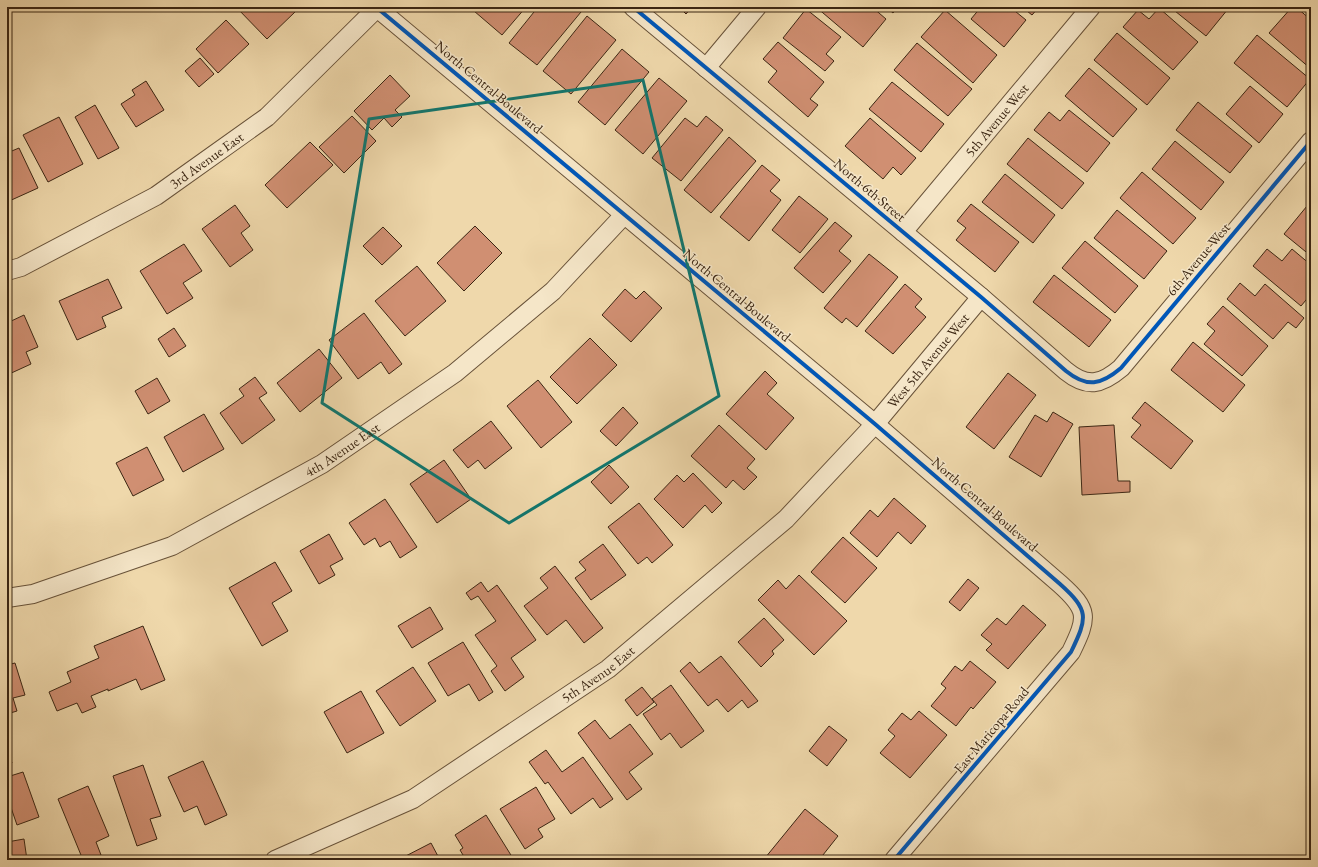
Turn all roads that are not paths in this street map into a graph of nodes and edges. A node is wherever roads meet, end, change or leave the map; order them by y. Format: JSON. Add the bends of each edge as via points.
{"nodes":[{"id":1,"x":377,"y":7,"type":"edge"},
{"id":2,"x":633,"y":7,"type":"edge"},
{"id":3,"x":757,"y":7,"type":"edge"},
{"id":4,"x":1090,"y":7,"type":"edge"},
{"id":5,"x":706,"y":68,"type":"junction"},
{"id":6,"x":1311,"y":141,"type":"edge"},
{"id":7,"x":624,"y":215,"type":"junction"},
{"id":8,"x":903,"y":232,"type":"junction"},
{"id":9,"x":7,"y":271,"type":"edge"},
{"id":10,"x":981,"y":297,"type":"junction"},
{"id":11,"x":1095,"y":383,"type":"joint"},
{"id":12,"x":875,"y":424,"type":"junction"},
{"id":13,"x":7,"y":598,"type":"edge"},
{"id":14,"x":1080,"y":604,"type":"joint"},
{"id":15,"x":274,"y":860,"type":"edge"},
{"id":16,"x":894,"y":860,"type":"edge"}],
"edges":[{"from":1,"to":7,"type":"street","name":"North Central Boulevard"},
{"from":1,"to":9,"type":"street","name":"3rd Avenue East","via":[[261,122],[156,196],[21,267]]},
{"from":2,"to":5,"type":"street","name":"North 6th Street"},
{"from":3,"to":5,"type":"street"},
{"from":4,"to":8,"type":"street","name":"5th Avenue West"},
{"from":5,"to":8,"type":"street","name":"North 6th Street"},
{"from":6,"to":11,"type":"street","name":"6th Avenue West","via":[[1121,368],[1112,376]]},
{"from":7,"to":12,"type":"street","name":"North Central Boulevard"},
{"from":7,"to":13,"type":"street","name":"4th Avenue East","via":[[553,291],[455,373],[322,464],[172,546],[33,594]]},
{"from":8,"to":10,"type":"street","name":"North 6th Street"},
{"from":10,"to":11,"type":"street","name":"North 6th Street","via":[[1072,376]]},
{"from":10,"to":12,"type":"street","name":"West 5th Avenue West"},
{"from":12,"to":14,"type":"street","name":"North Central Boulevard"},
{"from":12,"to":15,"type":"street","name":"5th Avenue East","via":[[786,519],[608,669],[413,799]]},
{"from":14,"to":16,"type":"street","name":"East Maricopa Road","via":[[1083,613],[1082,624],[1072,652]]}]}
